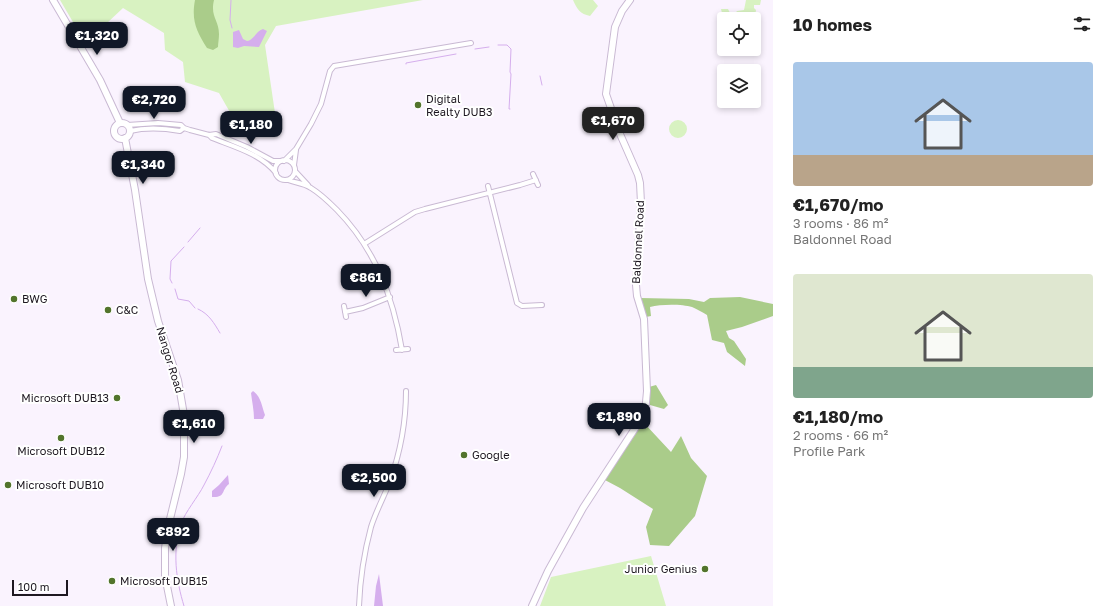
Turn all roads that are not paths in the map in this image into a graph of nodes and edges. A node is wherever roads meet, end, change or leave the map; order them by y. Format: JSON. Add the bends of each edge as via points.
{"nodes":[{"id":1,"x":53,"y":0,"type":"edge"},
{"id":2,"x":630,"y":0,"type":"edge"},
{"id":3,"x":471,"y":43,"type":"dead end"},
{"id":4,"x":120,"y":123,"type":"junction"},
{"id":5,"x":128,"y":128,"type":"junction"},
{"id":6,"x":184,"y":128,"type":"junction"},
{"id":7,"x":209,"y":135,"type":"junction"},
{"id":8,"x":125,"y":138,"type":"junction"},
{"id":9,"x":296,"y":149,"type":"junction"},
{"id":10,"x":283,"y":161,"type":"junction"},
{"id":11,"x":294,"y":165,"type":"junction"},
{"id":12,"x":295,"y":171,"type":"junction"},
{"id":13,"x":276,"y":173,"type":"junction"},
{"id":14,"x":533,"y":174,"type":"dead end"},
{"id":15,"x":288,"y":180,"type":"junction"},
{"id":16,"x":536,"y":180,"type":"junction"},
{"id":17,"x":538,"y":185,"type":"dead end"},
{"id":18,"x":488,"y":186,"type":"dead end"},
{"id":19,"x":311,"y":188,"type":"junction"},
{"id":20,"x":490,"y":192,"type":"junction"},
{"id":21,"x":364,"y":244,"type":"junction"},
{"id":22,"x":390,"y":297,"type":"junction"},
{"id":23,"x":542,"y":305,"type":"dead end"},
{"id":24,"x":344,"y":306,"type":"dead end"},
{"id":25,"x":345,"y":312,"type":"junction"},
{"id":26,"x":346,"y":317,"type":"dead end"},
{"id":27,"x":408,"y":349,"type":"dead end"},
{"id":28,"x":396,"y":350,"type":"dead end"},
{"id":29,"x":402,"y":350,"type":"junction"},
{"id":30,"x":406,"y":391,"type":"dead end"},
{"id":31,"x":172,"y":606,"type":"edge"},
{"id":32,"x":359,"y":606,"type":"edge"},
{"id":33,"x":532,"y":606,"type":"edge"}],
"edges":[{"from":1,"to":4,"type":"main road","name":"Nangor Road","via":[[100,80]]},
{"from":2,"to":33,"type":"main road","name":"Baldonnel Road","via":[[622,10],[615,27],[606,94],[613,118],[640,183],[636,285],[645,326],[645,413],[582,508],[543,579]]},
{"from":3,"to":9,"type":"street","via":[[334,66],[330,71],[321,104]]},
{"from":4,"to":5,"type":"main road"},
{"from":4,"to":8,"type":"main road","name":"Nangor Road","via":[[115,126],[114,133],[117,137]]},
{"from":5,"to":6,"type":"street","via":[[180,131]]},
{"from":5,"to":6,"type":"street","via":[[158,123],[171,123]]},
{"from":5,"to":8,"type":"main road","via":[[128,135]]},
{"from":6,"to":7,"type":"street"},
{"from":7,"to":10,"type":"street","via":[[216,134],[273,161]]},
{"from":7,"to":13,"type":"street","via":[[245,150],[264,161]]},
{"from":8,"to":31,"type":"main road","name":"Nangor Road","via":[[148,279],[158,321],[178,380],[184,415],[182,474],[164,548],[165,576]]},
{"from":9,"to":10,"type":"street"},
{"from":9,"to":11,"type":"street"},
{"from":10,"to":11,"type":"street","via":[[289,161]]},
{"from":10,"to":13,"type":"street","via":[[277,165]]},
{"from":11,"to":12,"type":"street"},
{"from":12,"to":15,"type":"street","via":[[293,177]]},
{"from":12,"to":19,"type":"street"},
{"from":13,"to":15,"type":"street","via":[[281,180]]},
{"from":14,"to":16,"type":"street"},
{"from":15,"to":19,"type":"street"},
{"from":16,"to":17,"type":"street"},
{"from":16,"to":20,"type":"street"},
{"from":18,"to":20,"type":"street"},
{"from":19,"to":21,"type":"street","via":[[346,220]]},
{"from":20,"to":21,"type":"street","via":[[415,212]]},
{"from":20,"to":23,"type":"street","via":[[517,303],[522,306]]},
{"from":21,"to":22,"type":"street"},
{"from":22,"to":25,"type":"street"},
{"from":22,"to":29,"type":"street"},
{"from":24,"to":25,"type":"street"},
{"from":25,"to":26,"type":"street"},
{"from":27,"to":29,"type":"street"},
{"from":28,"to":29,"type":"street"},
{"from":30,"to":32,"type":"street","via":[[404,427],[399,452],[369,535]]}]}
